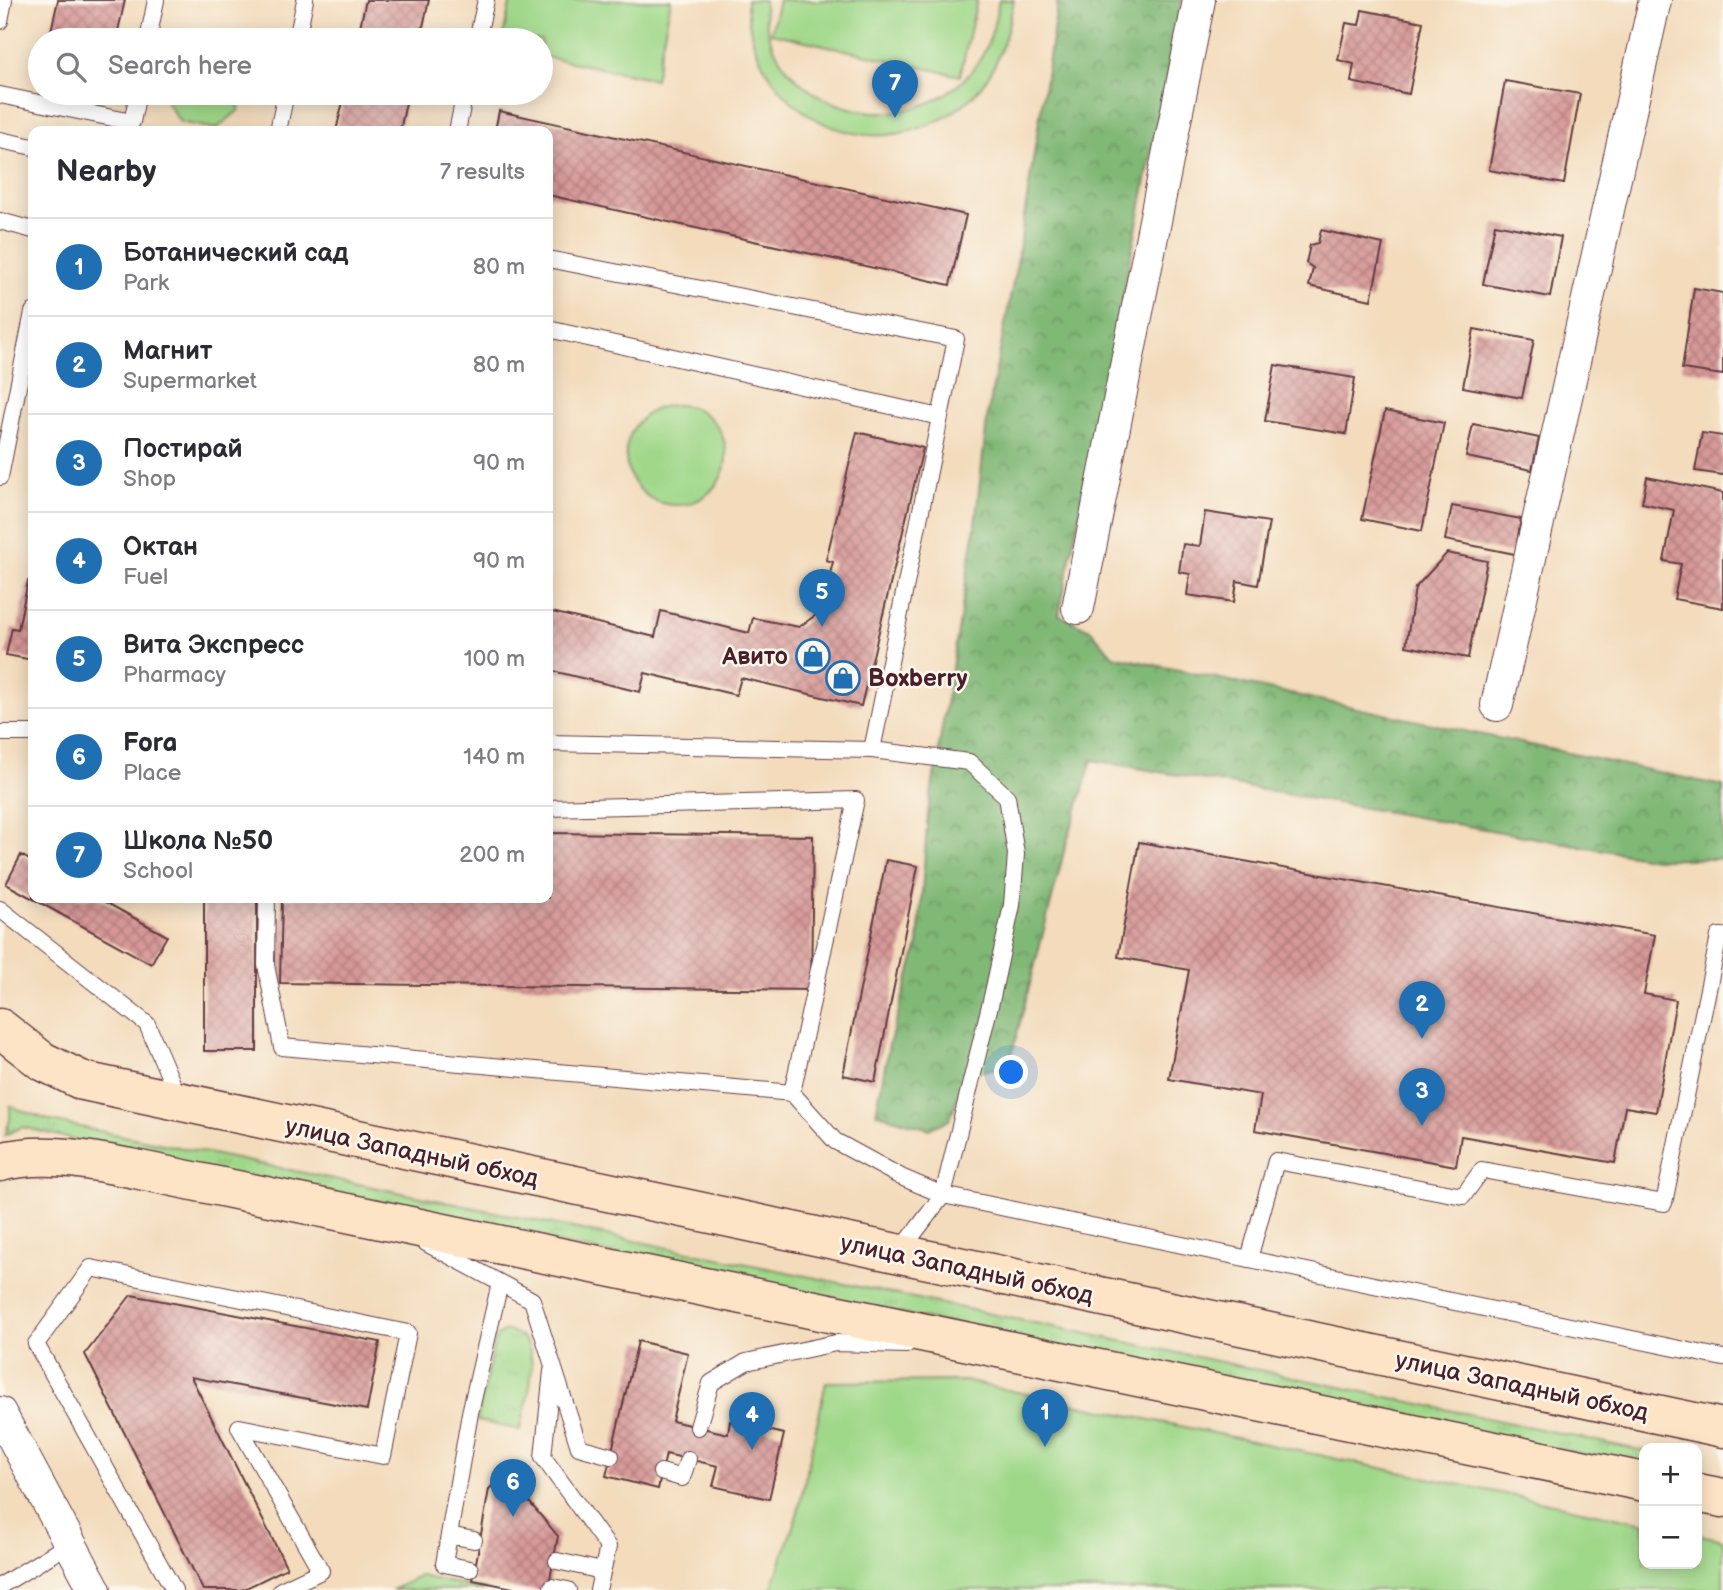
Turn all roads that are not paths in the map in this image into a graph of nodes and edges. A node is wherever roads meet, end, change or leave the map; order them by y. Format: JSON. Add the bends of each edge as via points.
{"nodes":[{"id":1,"x":4,"y":0,"type":"edge"},
{"id":2,"x":156,"y":0,"type":"edge"},
{"id":3,"x":305,"y":0,"type":"edge"},
{"id":4,"x":486,"y":0,"type":"edge"},
{"id":5,"x":1199,"y":0,"type":"edge"},
{"id":6,"x":1655,"y":0,"type":"edge"},
{"id":7,"x":0,"y":21,"type":"edge"},
{"id":8,"x":150,"y":28,"type":"edge"},
{"id":9,"x":299,"y":28,"type":"edge"},
{"id":10,"x":480,"y":28,"type":"edge"},
{"id":11,"x":0,"y":95,"type":"edge"},
{"id":12,"x":28,"y":101,"type":"edge"},
{"id":13,"x":49,"y":105,"type":"edge"},
{"id":14,"x":136,"y":105,"type":"edge"},
{"id":15,"x":283,"y":105,"type":"edge"},
{"id":16,"x":463,"y":105,"type":"edge"},
{"id":17,"x":279,"y":126,"type":"edge"},
{"id":18,"x":458,"y":126,"type":"edge"},
{"id":19,"x":0,"y":140,"type":"edge"},
{"id":20,"x":28,"y":146,"type":"edge"},
{"id":21,"x":0,"y":221,"type":"edge"},
{"id":22,"x":28,"y":229,"type":"edge"},
{"id":23,"x":553,"y":260,"type":"edge"},
{"id":24,"x":553,"y":330,"type":"edge"},
{"id":25,"x":28,"y":337,"type":"edge"},
{"id":26,"x":940,"y":417,"type":"junction"},
{"id":27,"x":0,"y":477,"type":"edge"},
{"id":28,"x":1078,"y":608,"type":"dead end"},
{"id":29,"x":1497,"y":705,"type":"dead end"},
{"id":30,"x":0,"y":733,"type":"edge"},
{"id":31,"x":28,"y":733,"type":"edge"},
{"id":32,"x":553,"y":743,"type":"edge"},
{"id":33,"x":872,"y":750,"type":"junction"},
{"id":34,"x":553,"y":808,"type":"edge"},
{"id":35,"x":267,"y":903,"type":"edge"},
{"id":36,"x":0,"y":909,"type":"edge"},
{"id":37,"x":1723,"y":936,"type":"edge"},
{"id":38,"x":0,"y":1028,"type":"edge"},
{"id":39,"x":792,"y":1093,"type":"junction"},
{"id":40,"x":196,"y":1106,"type":"junction"},
{"id":41,"x":0,"y":1162,"type":"edge"},
{"id":42,"x":943,"y":1195,"type":"junction"},
{"id":43,"x":384,"y":1220,"type":"junction"},
{"id":44,"x":897,"y":1255,"type":"junction"},
{"id":45,"x":1249,"y":1259,"type":"junction"},
{"id":46,"x":500,"y":1283,"type":"junction"},
{"id":47,"x":995,"y":1348,"type":"junction"},
{"id":48,"x":1723,"y":1358,"type":"edge"},
{"id":49,"x":553,"y":1366,"type":"junction"},
{"id":50,"x":0,"y":1413,"type":"edge"},
{"id":51,"x":698,"y":1427,"type":"dead end"},
{"id":52,"x":1723,"y":1428,"type":"edge"},
{"id":53,"x":611,"y":1456,"type":"dead end"},
{"id":54,"x":688,"y":1459,"type":"dead end"},
{"id":55,"x":662,"y":1472,"type":"dead end"},
{"id":56,"x":1639,"y":1481,"type":"edge"},
{"id":57,"x":1702,"y":1494,"type":"edge"},
{"id":58,"x":1723,"y":1498,"type":"edge"},
{"id":59,"x":449,"y":1535,"type":"junction"},
{"id":60,"x":474,"y":1540,"type":"dead end"},
{"id":61,"x":69,"y":1544,"type":"junction"},
{"id":62,"x":557,"y":1561,"type":"dead end"},
{"id":63,"x":470,"y":1569,"type":"dead end"},
{"id":64,"x":602,"y":1571,"type":"junction"},
{"id":65,"x":0,"y":1586,"type":"edge"},
{"id":66,"x":95,"y":1590,"type":"edge"},
{"id":67,"x":174,"y":1590,"type":"edge"},
{"id":68,"x":281,"y":1590,"type":"edge"},
{"id":69,"x":598,"y":1590,"type":"edge"}],
"edges":[{"from":1,"to":7,"type":"lane"},
{"from":2,"to":8,"type":"lane"},
{"from":3,"to":9,"type":"lane"},
{"from":4,"to":10,"type":"lane"},
{"from":5,"to":28,"type":"street"},
{"from":6,"to":29,"type":"street"},
{"from":11,"to":12,"type":"lane"},
{"from":13,"to":14,"type":"lane","via":[[132,122]]},
{"from":15,"to":17,"type":"lane"},
{"from":16,"to":18,"type":"lane"},
{"from":19,"to":20,"type":"lane"},
{"from":21,"to":22,"type":"lane"},
{"from":23,"to":26,"type":"lane","via":[[956,339]]},
{"from":24,"to":26,"type":"lane"},
{"from":25,"to":27,"type":"lane"},
{"from":26,"to":33,"type":"lane"},
{"from":30,"to":31,"type":"lane"},
{"from":32,"to":33,"type":"lane"},
{"from":33,"to":42,"type":"lane","via":[[969,762],[1007,797],[1016,854],[1012,905]]},
{"from":34,"to":39,"type":"lane","via":[[856,800]]},
{"from":35,"to":39,"type":"lane","via":[[266,965],[282,1047]]},
{"from":36,"to":40,"type":"lane","via":[[147,1024]]},
{"from":37,"to":45,"type":"lane","via":[[1719,936],[1664,1203],[1482,1170],[1463,1196],[1276,1161]]},
{"from":38,"to":40,"type":"main road","name":"улица Западный обход","via":[[42,1061],[83,1081]]},
{"from":39,"to":42,"type":"lane","via":[[835,1141]]},
{"from":40,"to":44,"type":"main road","name":"улица Западный обход"},
{"from":41,"to":43,"type":"main road","via":[[76,1158]]},
{"from":42,"to":44,"type":"lane"},
{"from":42,"to":45,"type":"lane"},
{"from":43,"to":46,"type":"lane"},
{"from":43,"to":47,"type":"main road"},
{"from":44,"to":52,"type":"main road","name":"улица Западный обход"},
{"from":45,"to":48,"type":"lane"},
{"from":46,"to":49,"type":"lane","via":[[532,1300]]},
{"from":46,"to":59,"type":"lane","via":[[470,1413]]},
{"from":47,"to":51,"type":"lane","via":[[836,1343],[746,1362],[711,1383]]},
{"from":47,"to":56,"type":"main road"},
{"from":49,"to":53,"type":"lane","via":[[579,1447]]},
{"from":49,"to":64,"type":"lane","via":[[543,1457],[608,1547]]},
{"from":50,"to":61,"type":"street"},
{"from":54,"to":55,"type":"lane","via":[[682,1478]]},
{"from":57,"to":58,"type":"main road"},
{"from":59,"to":60,"type":"lane"},
{"from":59,"to":63,"type":"lane","via":[[444,1564]]},
{"from":61,"to":65,"type":"lane"},
{"from":61,"to":66,"type":"street"},
{"from":62,"to":64,"type":"lane"},
{"from":64,"to":69,"type":"lane"},
{"from":67,"to":68,"type":"lane","via":[[36,1344],[91,1268],[408,1334],[383,1455],[239,1427],[321,1571]]}]}
